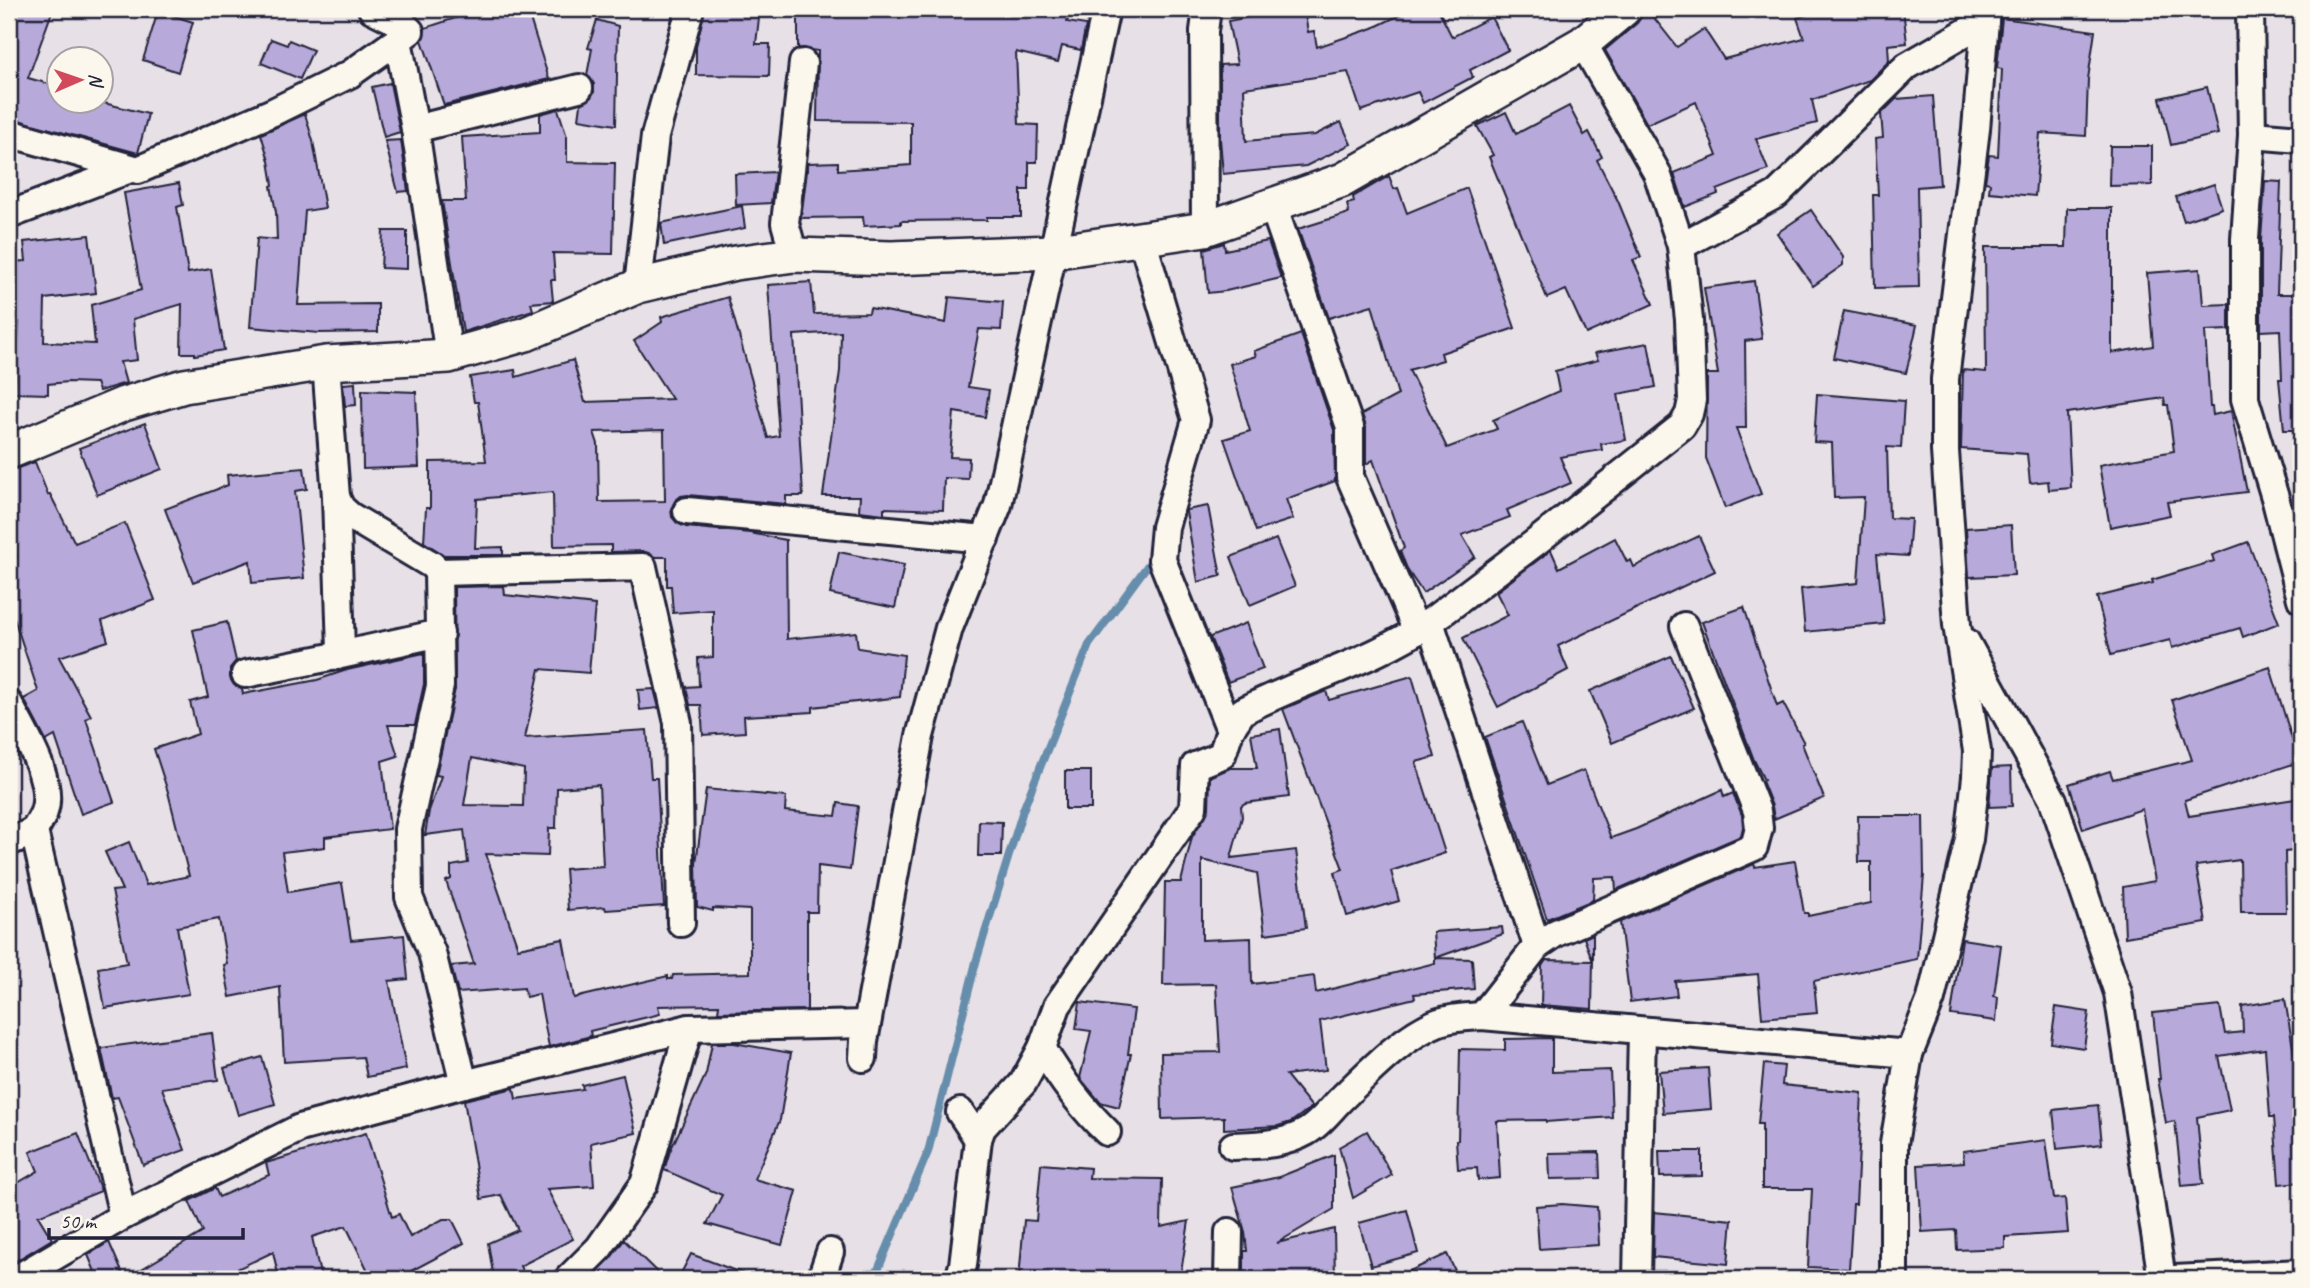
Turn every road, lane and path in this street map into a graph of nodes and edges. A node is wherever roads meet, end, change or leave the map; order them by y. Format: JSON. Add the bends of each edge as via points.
{"nodes":[{"id":1,"x":372,"y":9,"type":"edge"},
{"id":2,"x":690,"y":9,"type":"edge"},
{"id":3,"x":1106,"y":9,"type":"edge"},
{"id":4,"x":1207,"y":9,"type":"edge"},
{"id":5,"x":1624,"y":9,"type":"edge"},
{"id":6,"x":2250,"y":9,"type":"edge"},
{"id":7,"x":1985,"y":15,"type":"edge"},
{"id":8,"x":398,"y":40,"type":"junction"},
{"id":9,"x":1583,"y":43,"type":"junction"},
{"id":10,"x":803,"y":63,"type":"dead end"},
{"id":11,"x":579,"y":88,"type":"dead end"},
{"id":12,"x":415,"y":129,"type":"junction"},
{"id":13,"x":9,"y":133,"type":"edge"},
{"id":14,"x":2252,"y":135,"type":"junction"},
{"id":15,"x":2301,"y":139,"type":"edge"},
{"id":16,"x":130,"y":169,"type":"junction"},
{"id":17,"x":1273,"y":206,"type":"junction"},
{"id":18,"x":9,"y":215,"type":"edge"},
{"id":19,"x":1205,"y":229,"type":"junction"},
{"id":20,"x":1142,"y":239,"type":"junction"},
{"id":21,"x":1681,"y":246,"type":"junction"},
{"id":22,"x":1052,"y":252,"type":"junction"},
{"id":23,"x":794,"y":255,"type":"junction"},
{"id":24,"x":638,"y":286,"type":"junction"},
{"id":25,"x":449,"y":356,"type":"junction"},
{"id":26,"x":326,"y":362,"type":"junction"},
{"id":27,"x":9,"y":452,"type":"edge"},
{"id":28,"x":336,"y":497,"type":"junction"},
{"id":29,"x":687,"y":510,"type":"dead end"},
{"id":30,"x":985,"y":539,"type":"junction"},
{"id":31,"x":438,"y":572,"type":"junction"},
{"id":32,"x":2301,"y":598,"type":"edge"},
{"id":33,"x":1957,"y":625,"type":"junction"},
{"id":34,"x":1423,"y":626,"type":"junction"},
{"id":35,"x":1684,"y":626,"type":"dead end"},
{"id":36,"x":440,"y":634,"type":"junction"},
{"id":37,"x":336,"y":656,"type":"junction"},
{"id":38,"x":245,"y":674,"type":"dead end"},
{"id":39,"x":9,"y":704,"type":"edge"},
{"id":40,"x":1230,"y":730,"type":"junction"},
{"id":41,"x":34,"y":831,"type":"junction"},
{"id":42,"x":9,"y":842,"type":"edge"},
{"id":43,"x":681,"y":923,"type":"dead end"},
{"id":44,"x":1537,"y":946,"type":"junction"},
{"id":45,"x":1482,"y":1016,"type":"junction"},
{"id":46,"x":867,"y":1024,"type":"junction"},
{"id":47,"x":689,"y":1028,"type":"junction"},
{"id":48,"x":1642,"y":1031,"type":"junction"},
{"id":49,"x":1042,"y":1048,"type":"junction"},
{"id":50,"x":1909,"y":1054,"type":"junction"},
{"id":51,"x":863,"y":1058,"type":"dead end"},
{"id":52,"x":464,"y":1084,"type":"junction"},
{"id":53,"x":960,"y":1112,"type":"dead end"},
{"id":54,"x":1107,"y":1132,"type":"dead end"},
{"id":55,"x":978,"y":1139,"type":"junction"},
{"id":56,"x":1233,"y":1146,"type":"dead end"},
{"id":57,"x":123,"y":1216,"type":"junction"},
{"id":58,"x":1229,"y":1232,"type":"dead end"},
{"id":59,"x":830,"y":1252,"type":"dead end"},
{"id":60,"x":2301,"y":1273,"type":"edge"},
{"id":61,"x":16,"y":1279,"type":"edge"},
{"id":62,"x":568,"y":1279,"type":"edge"},
{"id":63,"x":821,"y":1279,"type":"edge"},
{"id":64,"x":958,"y":1279,"type":"edge"},
{"id":65,"x":1228,"y":1279,"type":"edge"},
{"id":66,"x":1637,"y":1279,"type":"edge"},
{"id":67,"x":1894,"y":1279,"type":"edge"},
{"id":68,"x":2162,"y":1279,"type":"edge"},
{"id":69,"x":2174,"y":1279,"type":"edge"}],
"edges":[{"from":1,"to":8,"type":"street","via":[[410,31]]},
{"from":2,"to":24,"type":"street","via":[[655,136]]},
{"from":3,"to":22,"type":"street"},
{"from":4,"to":19,"type":"street"},
{"from":5,"to":9,"type":"street"},
{"from":6,"to":14,"type":"street"},
{"from":7,"to":21,"type":"street","via":[[1907,66],[1777,194]]},
{"from":7,"to":33,"type":"street","via":[[1976,129],[1945,379],[1945,451]]},
{"from":8,"to":12,"type":"street"},
{"from":8,"to":16,"type":"street","via":[[350,74],[273,112],[148,167]]},
{"from":9,"to":17,"type":"street","via":[[1343,180]]},
{"from":9,"to":21,"type":"street","via":[[1657,173]]},
{"from":10,"to":23,"type":"street","via":[[785,223]]},
{"from":11,"to":12,"type":"street"},
{"from":12,"to":25,"type":"street"},
{"from":13,"to":16,"type":"street"},
{"from":14,"to":15,"type":"street"},
{"from":14,"to":32,"type":"street","via":[[2245,239],[2245,399]]},
{"from":16,"to":18,"type":"street"},
{"from":17,"to":19,"type":"street"},
{"from":17,"to":34,"type":"street","via":[[1350,427],[1350,477]]},
{"from":19,"to":20,"type":"street"},
{"from":20,"to":22,"type":"street"},
{"from":20,"to":40,"type":"street","via":[[1196,420],[1166,527],[1162,560]]},
{"from":21,"to":34,"type":"street","via":[[1692,400],[1682,426]]},
{"from":22,"to":23,"type":"street","via":[[891,258]]},
{"from":22,"to":30,"type":"street","via":[[998,505]]},
{"from":23,"to":24,"type":"street","via":[[735,263]]},
{"from":24,"to":25,"type":"street","via":[[526,334]]},
{"from":25,"to":26,"type":"street"},
{"from":26,"to":27,"type":"street","via":[[184,386],[124,404]]},
{"from":26,"to":28,"type":"street"},
{"from":28,"to":31,"type":"street","via":[[350,516]]},
{"from":28,"to":37,"type":"street","via":[[341,650]]},
{"from":29,"to":30,"type":"street"},
{"from":30,"to":46,"type":"street","via":[[949,628],[920,736]]},
{"from":31,"to":36,"type":"street"},
{"from":31,"to":43,"type":"street","via":[[643,567],[678,723]]},
{"from":33,"to":50,"type":"street","via":[[1977,751],[1974,804],[1931,999]]},
{"from":33,"to":68,"type":"street","via":[[2053,800],[2118,993]]},
{"from":34,"to":40,"type":"street","via":[[1243,711]]},
{"from":34,"to":44,"type":"street"},
{"from":35,"to":44,"type":"street","via":[[1757,811],[1754,846],[1567,927]]},
{"from":36,"to":37,"type":"street"},
{"from":36,"to":52,"type":"street","via":[[440,686],[408,829],[409,897],[432,953]]},
{"from":37,"to":38,"type":"street"},
{"from":39,"to":41,"type":"street","via":[[41,768],[45,811]]},
{"from":40,"to":49,"type":"street","via":[[1222,755],[1195,766],[1193,808],[1057,1006]]},
{"from":41,"to":42,"type":"street"},
{"from":41,"to":57,"type":"street"},
{"from":44,"to":45,"type":"street"},
{"from":45,"to":48,"type":"street"},
{"from":45,"to":56,"type":"street","via":[[1437,1023],[1411,1037],[1309,1131],[1269,1145]]},
{"from":46,"to":47,"type":"street"},
{"from":46,"to":51,"type":"street"},
{"from":47,"to":52,"type":"street"},
{"from":47,"to":62,"type":"street","via":[[644,1184],[599,1248]]},
{"from":48,"to":50,"type":"street"},
{"from":48,"to":66,"type":"street"},
{"from":49,"to":54,"type":"street","via":[[1063,1085]]},
{"from":49,"to":55,"type":"street","via":[[1023,1083],[982,1128]]},
{"from":50,"to":67,"type":"street","via":[[1894,1144]]},
{"from":52,"to":57,"type":"street","via":[[300,1128]]},
{"from":53,"to":55,"type":"street"},
{"from":55,"to":64,"type":"street"},
{"from":57,"to":61,"type":"street"},
{"from":58,"to":65,"type":"street"},
{"from":59,"to":63,"type":"street"},
{"from":60,"to":69,"type":"street"}]}
